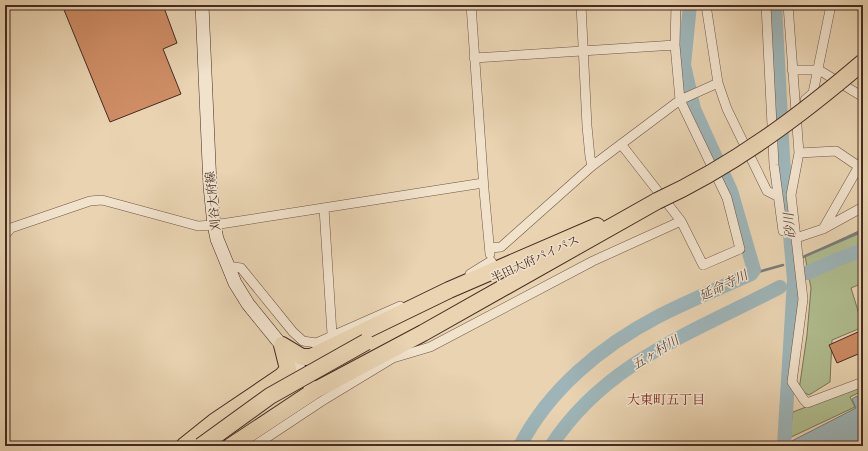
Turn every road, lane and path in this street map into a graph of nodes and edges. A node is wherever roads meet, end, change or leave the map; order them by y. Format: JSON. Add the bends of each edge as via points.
{"nodes":[{"id":1,"x":202,"y":5,"type":"edge"},
{"id":2,"x":471,"y":5,"type":"edge"},
{"id":3,"x":581,"y":5,"type":"edge"},
{"id":4,"x":676,"y":5,"type":"edge"},
{"id":5,"x":706,"y":5,"type":"edge"},
{"id":6,"x":766,"y":5,"type":"edge"},
{"id":7,"x":788,"y":5,"type":"edge"},
{"id":8,"x":831,"y":5,"type":"edge"},
{"id":9,"x":858,"y":5,"type":"edge"},
{"id":10,"x":863,"y":8,"type":"edge"},
{"id":11,"x":675,"y":45,"type":"junction"},
{"id":12,"x":584,"y":51,"type":"junction"},
{"id":13,"x":474,"y":58,"type":"junction"},
{"id":14,"x":863,"y":62,"type":"edge"},
{"id":15,"x":792,"y":70,"type":"junction"},
{"id":16,"x":819,"y":70,"type":"junction"},
{"id":17,"x":718,"y":83,"type":"junction"},
{"id":18,"x":863,"y":97,"type":"edge"},
{"id":19,"x":680,"y":99,"type":"junction"},
{"id":20,"x":796,"y":109,"type":"junction"},
{"id":21,"x":621,"y":144,"type":"junction"},
{"id":22,"x":799,"y":153,"type":"junction"},
{"id":23,"x":860,"y":162,"type":"edge"},
{"id":24,"x":592,"y":166,"type":"junction"},
{"id":25,"x":483,"y":183,"type":"junction"},
{"id":26,"x":791,"y":195,"type":"junction"},
{"id":27,"x":778,"y":196,"type":"junction"},
{"id":28,"x":658,"y":200,"type":"junction"},
{"id":29,"x":863,"y":207,"type":"edge"},
{"id":30,"x":324,"y":208,"type":"junction"},
{"id":31,"x":681,"y":221,"type":"junction"},
{"id":32,"x":214,"y":225,"type":"junction"},
{"id":33,"x":823,"y":229,"type":"junction"},
{"id":34,"x":782,"y":231,"type":"dead end"},
{"id":35,"x":5,"y":235,"type":"edge"},
{"id":36,"x":796,"y":238,"type":"junction"},
{"id":37,"x":490,"y":248,"type":"junction"},
{"id":38,"x":227,"y":266,"type":"junction"},
{"id":39,"x":503,"y":295,"type":"dead end"},
{"id":40,"x":509,"y":306,"type":"junction"},
{"id":41,"x":332,"y":334,"type":"junction"},
{"id":42,"x":282,"y":345,"type":"junction"},
{"id":43,"x":863,"y":382,"type":"edge"},
{"id":44,"x":314,"y":391,"type":"junction"},
{"id":45,"x":184,"y":446,"type":"edge"},
{"id":46,"x":200,"y":446,"type":"edge"},
{"id":47,"x":231,"y":446,"type":"edge"},
{"id":48,"x":254,"y":446,"type":"edge"}],
"edges":[{"from":1,"to":32,"type":"main road","name":"刈谷大府線"},
{"from":2,"to":13,"type":"street"},
{"from":3,"to":12,"type":"street"},
{"from":4,"to":11,"type":"street"},
{"from":5,"to":17,"type":"street"},
{"from":6,"to":27,"type":"street","via":[[774,165]]},
{"from":7,"to":15,"type":"street"},
{"from":8,"to":16,"type":"street"},
{"from":9,"to":10,"type":"street"},
{"from":11,"to":12,"type":"street"},
{"from":11,"to":19,"type":"street"},
{"from":12,"to":13,"type":"street"},
{"from":12,"to":24,"type":"street","via":[[587,126]]},
{"from":13,"to":25,"type":"street"},
{"from":14,"to":28,"type":"highway","name":"半田大府パイパス","bridge":true,"via":[[780,129],[695,182]]},
{"from":15,"to":16,"type":"street"},
{"from":15,"to":20,"type":"street"},
{"from":16,"to":18,"type":"street"},
{"from":16,"to":20,"type":"street","via":[[813,93]]},
{"from":17,"to":19,"type":"street"},
{"from":17,"to":27,"type":"street","via":[[726,109],[767,190]]},
{"from":19,"to":21,"type":"street"},
{"from":19,"to":31,"type":"street","via":[[727,198],[740,249],[703,264]]},
{"from":20,"to":22,"type":"street"},
{"from":21,"to":24,"type":"street"},
{"from":21,"to":31,"type":"street"},
{"from":22,"to":23,"type":"street","via":[[836,151]]},
{"from":22,"to":26,"type":"street"},
{"from":23,"to":33,"type":"street"},
{"from":24,"to":37,"type":"street","via":[[501,247]]},
{"from":25,"to":30,"type":"street"},
{"from":25,"to":37,"type":"street"},
{"from":26,"to":27,"type":"street"},
{"from":26,"to":36,"type":"street"},
{"from":27,"to":34,"type":"street"},
{"from":28,"to":42,"type":"highway","via":[[449,290],[311,357],[302,357]]},
{"from":28,"to":44,"type":"highway","via":[[423,333]]},
{"from":28,"to":46,"type":"highway","name":"半田大府パイパス","bridge":true,"via":[[433,307],[366,342],[270,396]]},
{"from":29,"to":33,"type":"street"},
{"from":30,"to":32,"type":"street"},
{"from":30,"to":41,"type":"street"},
{"from":31,"to":40,"type":"street","via":[[593,261]]},
{"from":32,"to":35,"type":"street","via":[[198,226],[102,200],[80,204],[11,228]]},
{"from":32,"to":38,"type":"main road","name":"刈谷大府線"},
{"from":33,"to":36,"type":"street"},
{"from":36,"to":43,"type":"street","via":[[803,299],[792,382],[808,403]]},
{"from":37,"to":41,"type":"street","via":[[492,263],[458,281]]},
{"from":38,"to":41,"type":"street","via":[[241,268],[303,341],[316,343]]},
{"from":38,"to":42,"type":"main road","name":"刈谷大府線","via":[[248,304]]},
{"from":39,"to":40,"type":"street"},
{"from":40,"to":48,"type":"street","via":[[430,347],[393,358]]},
{"from":42,"to":44,"type":"main road","name":"刈谷大府線"},
{"from":42,"to":45,"type":"highway","via":[[288,369],[282,376],[214,422]]},
{"from":44,"to":47,"type":"highway"}]}
